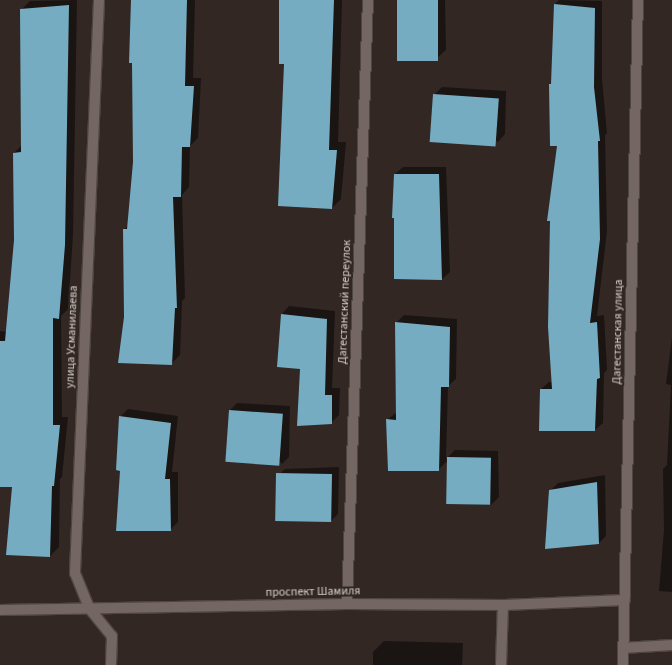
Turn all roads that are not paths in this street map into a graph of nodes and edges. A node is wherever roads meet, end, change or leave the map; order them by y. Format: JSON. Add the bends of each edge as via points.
{"nodes":[{"id":1,"x":99,"y":0,"type":"edge"},
{"id":2,"x":368,"y":0,"type":"edge"},
{"id":3,"x":638,"y":0,"type":"edge"},
{"id":4,"x":625,"y":600,"type":"junction"},
{"id":5,"x":347,"y":604,"type":"junction"},
{"id":6,"x":503,"y":605,"type":"junction"},
{"id":7,"x":89,"y":608,"type":"junction"},
{"id":8,"x":0,"y":610,"type":"edge"},
{"id":9,"x":672,"y":645,"type":"edge"},
{"id":10,"x":623,"y":648,"type":"junction"},
{"id":11,"x":111,"y":665,"type":"edge"},
{"id":12,"x":502,"y":665,"type":"edge"},
{"id":13,"x":623,"y":665,"type":"edge"}],
"edges":[{"from":1,"to":7,"type":"street","name":"улица Усманилаева","via":[[75,572]]},
{"from":2,"to":5,"type":"street","name":"Дагестанский переулок"},
{"from":3,"to":4,"type":"street","name":"Дагестанская улица"},
{"from":4,"to":6,"type":"street","name":"проспект Шамиля"},
{"from":4,"to":10,"type":"street","name":"Дагестанская улица"},
{"from":5,"to":6,"type":"street","name":"проспект Шамиля"},
{"from":5,"to":7,"type":"street","name":"проспект Шамиля"},
{"from":6,"to":12,"type":"street"},
{"from":7,"to":8,"type":"street","name":"проспект Шамиля"},
{"from":7,"to":11,"type":"street","name":"улица Усманилаева","via":[[112,636]]},
{"from":9,"to":10,"type":"street"},
{"from":10,"to":13,"type":"street","name":"Дагестанская улица"}]}
